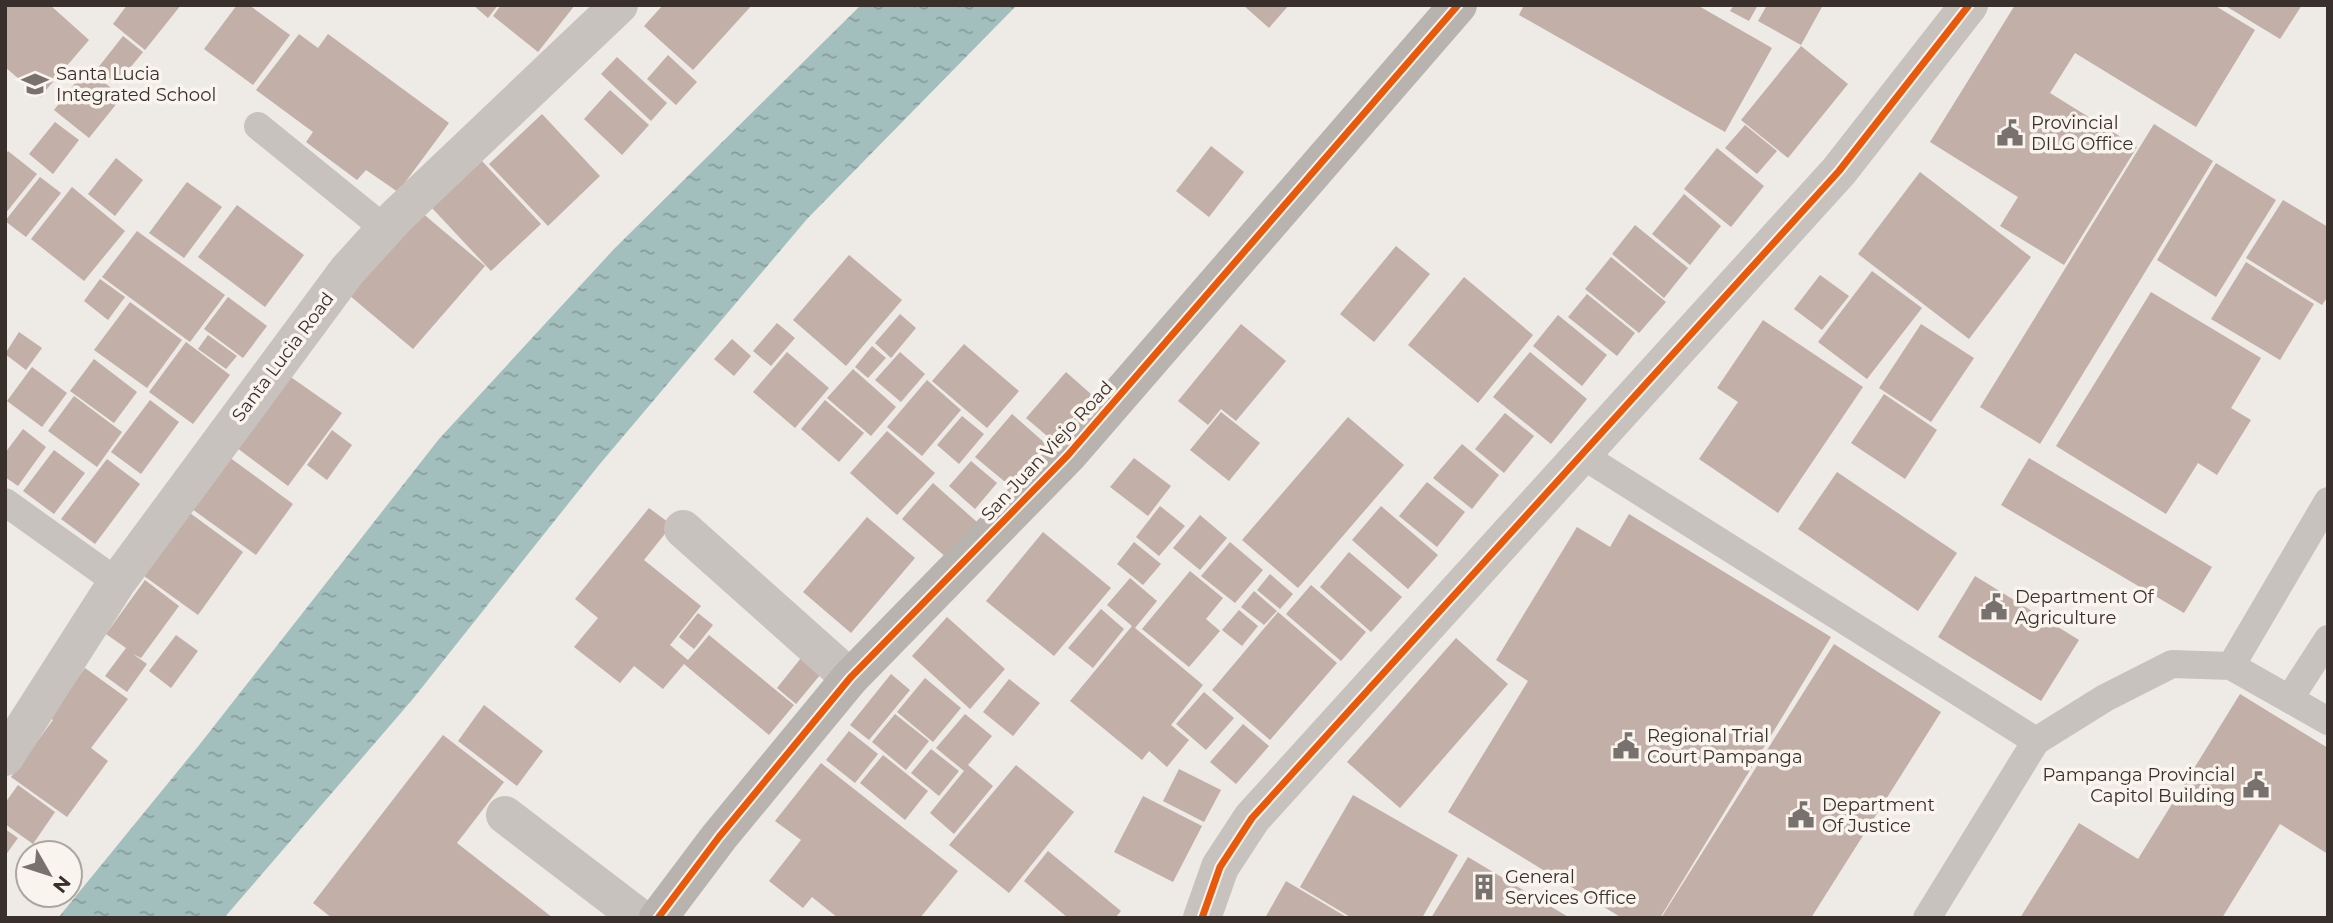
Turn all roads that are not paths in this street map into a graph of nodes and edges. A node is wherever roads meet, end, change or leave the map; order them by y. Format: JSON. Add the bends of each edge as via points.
{"nodes":[{"id":1,"x":619,"y":5,"type":"edge"},
{"id":2,"x":1458,"y":5,"type":"edge"},
{"id":3,"x":1969,"y":5,"type":"edge"},
{"id":4,"x":258,"y":126,"type":"dead end"},
{"id":5,"x":384,"y":229,"type":"junction"},
{"id":6,"x":1582,"y":455,"type":"junction"},
{"id":7,"x":2328,"y":501,"type":"edge"},
{"id":8,"x":5,"y":502,"type":"edge"},
{"id":9,"x":683,"y":529,"type":"dead end"},
{"id":10,"x":117,"y":582,"type":"junction"},
{"id":11,"x":2328,"y":639,"type":"edge"},
{"id":12,"x":2231,"y":666,"type":"junction"},
{"id":13,"x":850,"y":678,"type":"junction"},
{"id":14,"x":2290,"y":698,"type":"junction"},
{"id":15,"x":2328,"y":721,"type":"edge"},
{"id":16,"x":2036,"y":741,"type":"junction"},
{"id":17,"x":5,"y":757,"type":"edge"},
{"id":18,"x":505,"y":815,"type":"dead end"},
{"id":19,"x":640,"y":918,"type":"edge"},
{"id":20,"x":658,"y":918,"type":"edge"},
{"id":21,"x":1202,"y":918,"type":"edge"},
{"id":22,"x":1927,"y":918,"type":"edge"}],
"edges":[{"from":1,"to":5,"type":"street","name":"Santa Lucia Road"},
{"from":2,"to":13,"type":"street","name":"San Juan Viejo Road","via":[[1068,455]]},
{"from":3,"to":6,"type":"street","via":[[1839,172]]},
{"from":4,"to":5,"type":"lane"},
{"from":5,"to":10,"type":"street","name":"Santa Lucia Road","via":[[347,271]]},
{"from":6,"to":16,"type":"lane"},
{"from":6,"to":21,"type":"street","via":[[1252,818],[1220,867]]},
{"from":7,"to":12,"type":"lane"},
{"from":8,"to":10,"type":"lane"},
{"from":9,"to":13,"type":"street"},
{"from":10,"to":17,"type":"street","name":"Santa Lucia Road"},
{"from":11,"to":14,"type":"lane"},
{"from":12,"to":14,"type":"lane"},
{"from":12,"to":16,"type":"lane","via":[[2172,664]]},
{"from":13,"to":20,"type":"street","name":"San Juan Viejo Road"},
{"from":14,"to":15,"type":"lane"},
{"from":16,"to":22,"type":"lane"},
{"from":18,"to":19,"type":"street"}]}
